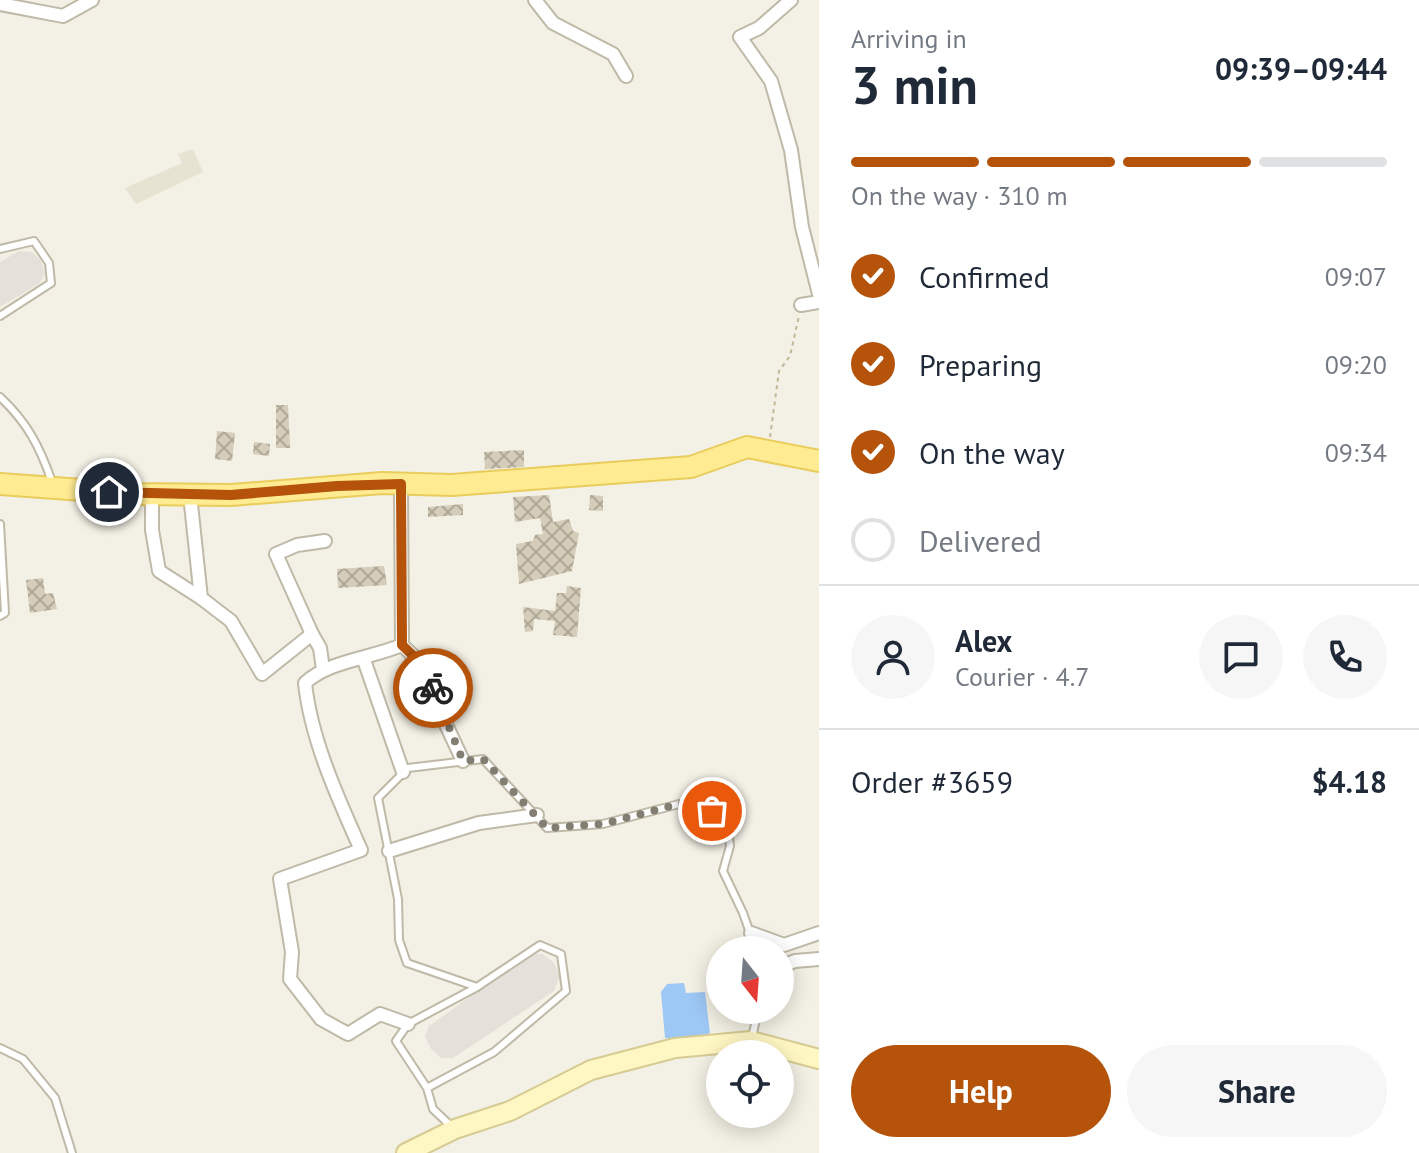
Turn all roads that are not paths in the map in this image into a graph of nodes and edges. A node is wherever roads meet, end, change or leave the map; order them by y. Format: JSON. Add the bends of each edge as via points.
{"nodes":[{"id":1,"x":92,"y":0,"type":"edge"},
{"id":2,"x":535,"y":0,"type":"edge"},
{"id":3,"x":791,"y":0,"type":"edge"},
{"id":4,"x":0,"y":4,"type":"edge"},
{"id":5,"x":626,"y":76,"type":"dead end"},
{"id":6,"x":0,"y":249,"type":"edge"},
{"id":7,"x":819,"y":294,"type":"edge"},
{"id":8,"x":819,"y":302,"type":"edge"},
{"id":9,"x":801,"y":305,"type":"road end"},
{"id":10,"x":0,"y":316,"type":"edge"},
{"id":11,"x":0,"y":397,"type":"edge"},
{"id":12,"x":819,"y":461,"type":"edge"},
{"id":13,"x":0,"y":484,"type":"edge"},
{"id":14,"x":401,"y":484,"type":"junction"},
{"id":15,"x":54,"y":489,"type":"junction"},
{"id":16,"x":152,"y":494,"type":"junction"},
{"id":17,"x":190,"y":495,"type":"junction"},
{"id":18,"x":0,"y":524,"type":"edge"},
{"id":19,"x":325,"y":541,"type":"dead end"},
{"id":20,"x":201,"y":598,"type":"junction"},
{"id":21,"x":0,"y":616,"type":"edge"},
{"id":22,"x":312,"y":634,"type":"junction"},
{"id":23,"x":402,"y":645,"type":"junction"},
{"id":24,"x":364,"y":660,"type":"junction"},
{"id":25,"x":323,"y":669,"type":"junction"},
{"id":26,"x":463,"y":761,"type":"junction"},
{"id":27,"x":403,"y":772,"type":"junction"},
{"id":28,"x":537,"y":815,"type":"junction"},
{"id":29,"x":389,"y":851,"type":"junction"},
{"id":30,"x":751,"y":933,"type":"junction"},
{"id":31,"x":819,"y":933,"type":"edge"},
{"id":32,"x":752,"y":936,"type":"edge"},
{"id":33,"x":819,"y":959,"type":"edge"},
{"id":34,"x":794,"y":961,"type":"edge"},
{"id":35,"x":477,"y":987,"type":"junction"},
{"id":36,"x":408,"y":1024,"type":"junction"},
{"id":37,"x":706,"y":1045,"type":"edge"},
{"id":38,"x":0,"y":1048,"type":"edge"},
{"id":39,"x":794,"y":1052,"type":"edge"},
{"id":40,"x":819,"y":1059,"type":"edge"},
{"id":41,"x":427,"y":1088,"type":"junction"},
{"id":42,"x":455,"y":1129,"type":"junction"},
{"id":43,"x":72,"y":1153,"type":"edge"},
{"id":44,"x":406,"y":1153,"type":"edge"}],
"edges":[{"from":1,"to":4,"type":"street","via":[[63,16]]},
{"from":2,"to":5,"type":"street","via":[[553,23],[613,54]]},
{"from":3,"to":7,"type":"street","via":[[740,37],[775,92]]},
{"from":6,"to":10,"type":"lane","via":[[34,241],[49,263],[51,283]]},
{"from":8,"to":9,"type":"street"},
{"from":11,"to":15,"type":"lane","via":[[21,416],[39,445]]},
{"from":12,"to":14,"type":"main road","via":[[747,447],[691,467]]},
{"from":13,"to":15,"type":"main road"},
{"from":14,"to":17,"type":"main road"},
{"from":14,"to":23,"type":"street"},
{"from":15,"to":16,"type":"main road"},
{"from":16,"to":17,"type":"main road"},
{"from":16,"to":20,"type":"street","via":[[159,571]]},
{"from":17,"to":20,"type":"street"},
{"from":18,"to":21,"type":"lane","via":[[5,613]]},
{"from":19,"to":22,"type":"street","via":[[276,554]]},
{"from":20,"to":22,"type":"street","via":[[231,621],[262,674]]},
{"from":22,"to":25,"type":"street"},
{"from":23,"to":24,"type":"street"},
{"from":23,"to":26,"type":"street","via":[[427,669]]},
{"from":24,"to":25,"type":"street"},
{"from":24,"to":27,"type":"street"},
{"from":25,"to":36,"type":"street","via":[[305,683],[308,708],[361,850],[280,879],[292,952],[290,979],[321,1019],[348,1034],[380,1014]]},
{"from":26,"to":27,"type":"lane"},
{"from":26,"to":28,"type":"lane","via":[[483,759]]},
{"from":27,"to":29,"type":"lane","via":[[378,798]]},
{"from":28,"to":29,"type":"street","via":[[479,823]]},
{"from":28,"to":30,"type":"lane","via":[[547,828],[603,824],[698,799],[727,823],[730,846],[723,871]]},
{"from":29,"to":35,"type":"lane","via":[[399,940],[407,963]]},
{"from":30,"to":31,"type":"street","via":[[784,945]]},
{"from":30,"to":32,"type":"lane"},
{"from":33,"to":34,"type":"street"},
{"from":35,"to":36,"type":"lane"},
{"from":35,"to":41,"type":"lane","via":[[540,945],[561,954],[566,991],[494,1052]]},
{"from":36,"to":41,"type":"lane","via":[[396,1041]]},
{"from":37,"to":42,"type":"main road","via":[[591,1070],[510,1111]]},
{"from":38,"to":43,"type":"lane","via":[[23,1059],[55,1098]]},
{"from":39,"to":40,"type":"main road"},
{"from":41,"to":42,"type":"lane","via":[[433,1109]]},
{"from":42,"to":44,"type":"main road"}]}
